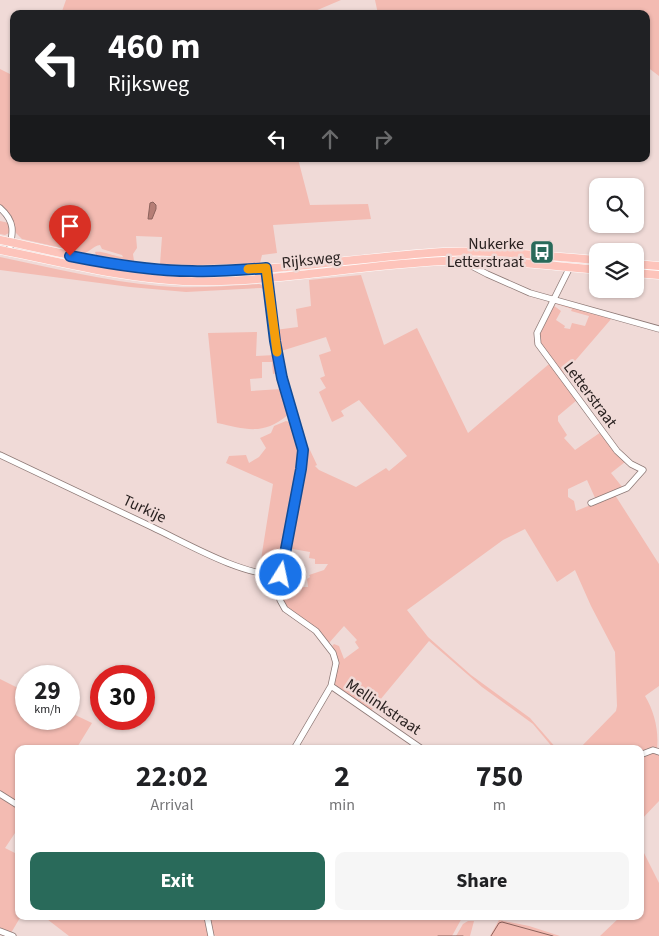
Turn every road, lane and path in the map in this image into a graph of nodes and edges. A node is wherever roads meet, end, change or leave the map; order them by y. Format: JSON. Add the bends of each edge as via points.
{"nodes":[{"id":1,"x":0,"y":208,"type":"edge"},
{"id":2,"x":0,"y":240,"type":"edge"},
{"id":3,"x":11,"y":243,"type":"junction"},
{"id":4,"x":0,"y":250,"type":"edge"},
{"id":5,"x":9,"y":252,"type":"junction"},
{"id":6,"x":589,"y":259,"type":"edge"},
{"id":7,"x":462,"y":261,"type":"junction"},
{"id":8,"x":644,"y":265,"type":"edge"},
{"id":9,"x":659,"y":266,"type":"edge"},
{"id":10,"x":570,"y":267,"type":"junction"},
{"id":11,"x":266,"y":268,"type":"junction"},
{"id":12,"x":589,"y":269,"type":"edge"},
{"id":13,"x":644,"y":274,"type":"edge"},
{"id":14,"x":659,"y":275,"type":"edge"},
{"id":15,"x":266,"y":278,"type":"junction"},
{"id":16,"x":554,"y":301,"type":"junction"},
{"id":17,"x":659,"y":328,"type":"edge"},
{"id":18,"x":0,"y":455,"type":"edge"},
{"id":19,"x":591,"y":503,"type":"dead end"},
{"id":20,"x":281,"y":575,"type":"junction"},
{"id":21,"x":331,"y":686,"type":"junction"},
{"id":22,"x":296,"y":745,"type":"edge"},
{"id":23,"x":416,"y":745,"type":"edge"},
{"id":24,"x":659,"y":752,"type":"edge"},
{"id":25,"x":644,"y":753,"type":"edge"},
{"id":26,"x":0,"y":794,"type":"edge"},
{"id":27,"x":15,"y":803,"type":"edge"},
{"id":28,"x":208,"y":920,"type":"edge"},
{"id":29,"x":0,"y":931,"type":"edge"},
{"id":30,"x":13,"y":936,"type":"edge"},
{"id":31,"x":212,"y":936,"type":"edge"}],
"edges":[{"from":1,"to":3,"type":"street","via":[[11,221]]},
{"from":2,"to":3,"type":"highway","name":"Rijksweg"},
{"from":3,"to":5,"type":"street"},
{"from":3,"to":11,"type":"highway","name":"Rijksweg","via":[[138,268],[191,271]]},
{"from":4,"to":5,"type":"highway","name":"Rijksweg"},
{"from":5,"to":15,"type":"highway","name":"Rijksweg","via":[[147,278],[202,281]]},
{"from":6,"to":11,"type":"highway","name":"Rijksweg","via":[[465,252]]},
{"from":7,"to":10,"type":"highway","name":"Rijksweg"},
{"from":7,"to":15,"type":"highway","name":"Rijksweg"},
{"from":7,"to":16,"type":"street"},
{"from":8,"to":9,"type":"highway"},
{"from":10,"to":12,"type":"highway","name":"Rijksweg"},
{"from":10,"to":16,"type":"street","name":"Letterstraat"},
{"from":11,"to":15,"type":"street"},
{"from":13,"to":14,"type":"highway"},
{"from":15,"to":20,"type":"street","via":[[282,378],[303,450]]},
{"from":16,"to":17,"type":"street"},
{"from":16,"to":19,"type":"street","name":"Letterstraat","via":[[537,333],[540,349],[617,451],[631,464],[644,470],[627,488]]},
{"from":18,"to":20,"type":"street","name":"Turkije","via":[[219,559],[259,574]]},
{"from":20,"to":21,"type":"street","via":[[279,596],[282,607],[316,631],[333,653],[336,663]]},
{"from":21,"to":22,"type":"street"},
{"from":21,"to":23,"type":"street","name":"Mellinkstraat"},
{"from":24,"to":25,"type":"street","via":[[652,750]]},
{"from":26,"to":27,"type":"street"},
{"from":28,"to":31,"type":"street"},
{"from":29,"to":30,"type":"street"}]}
